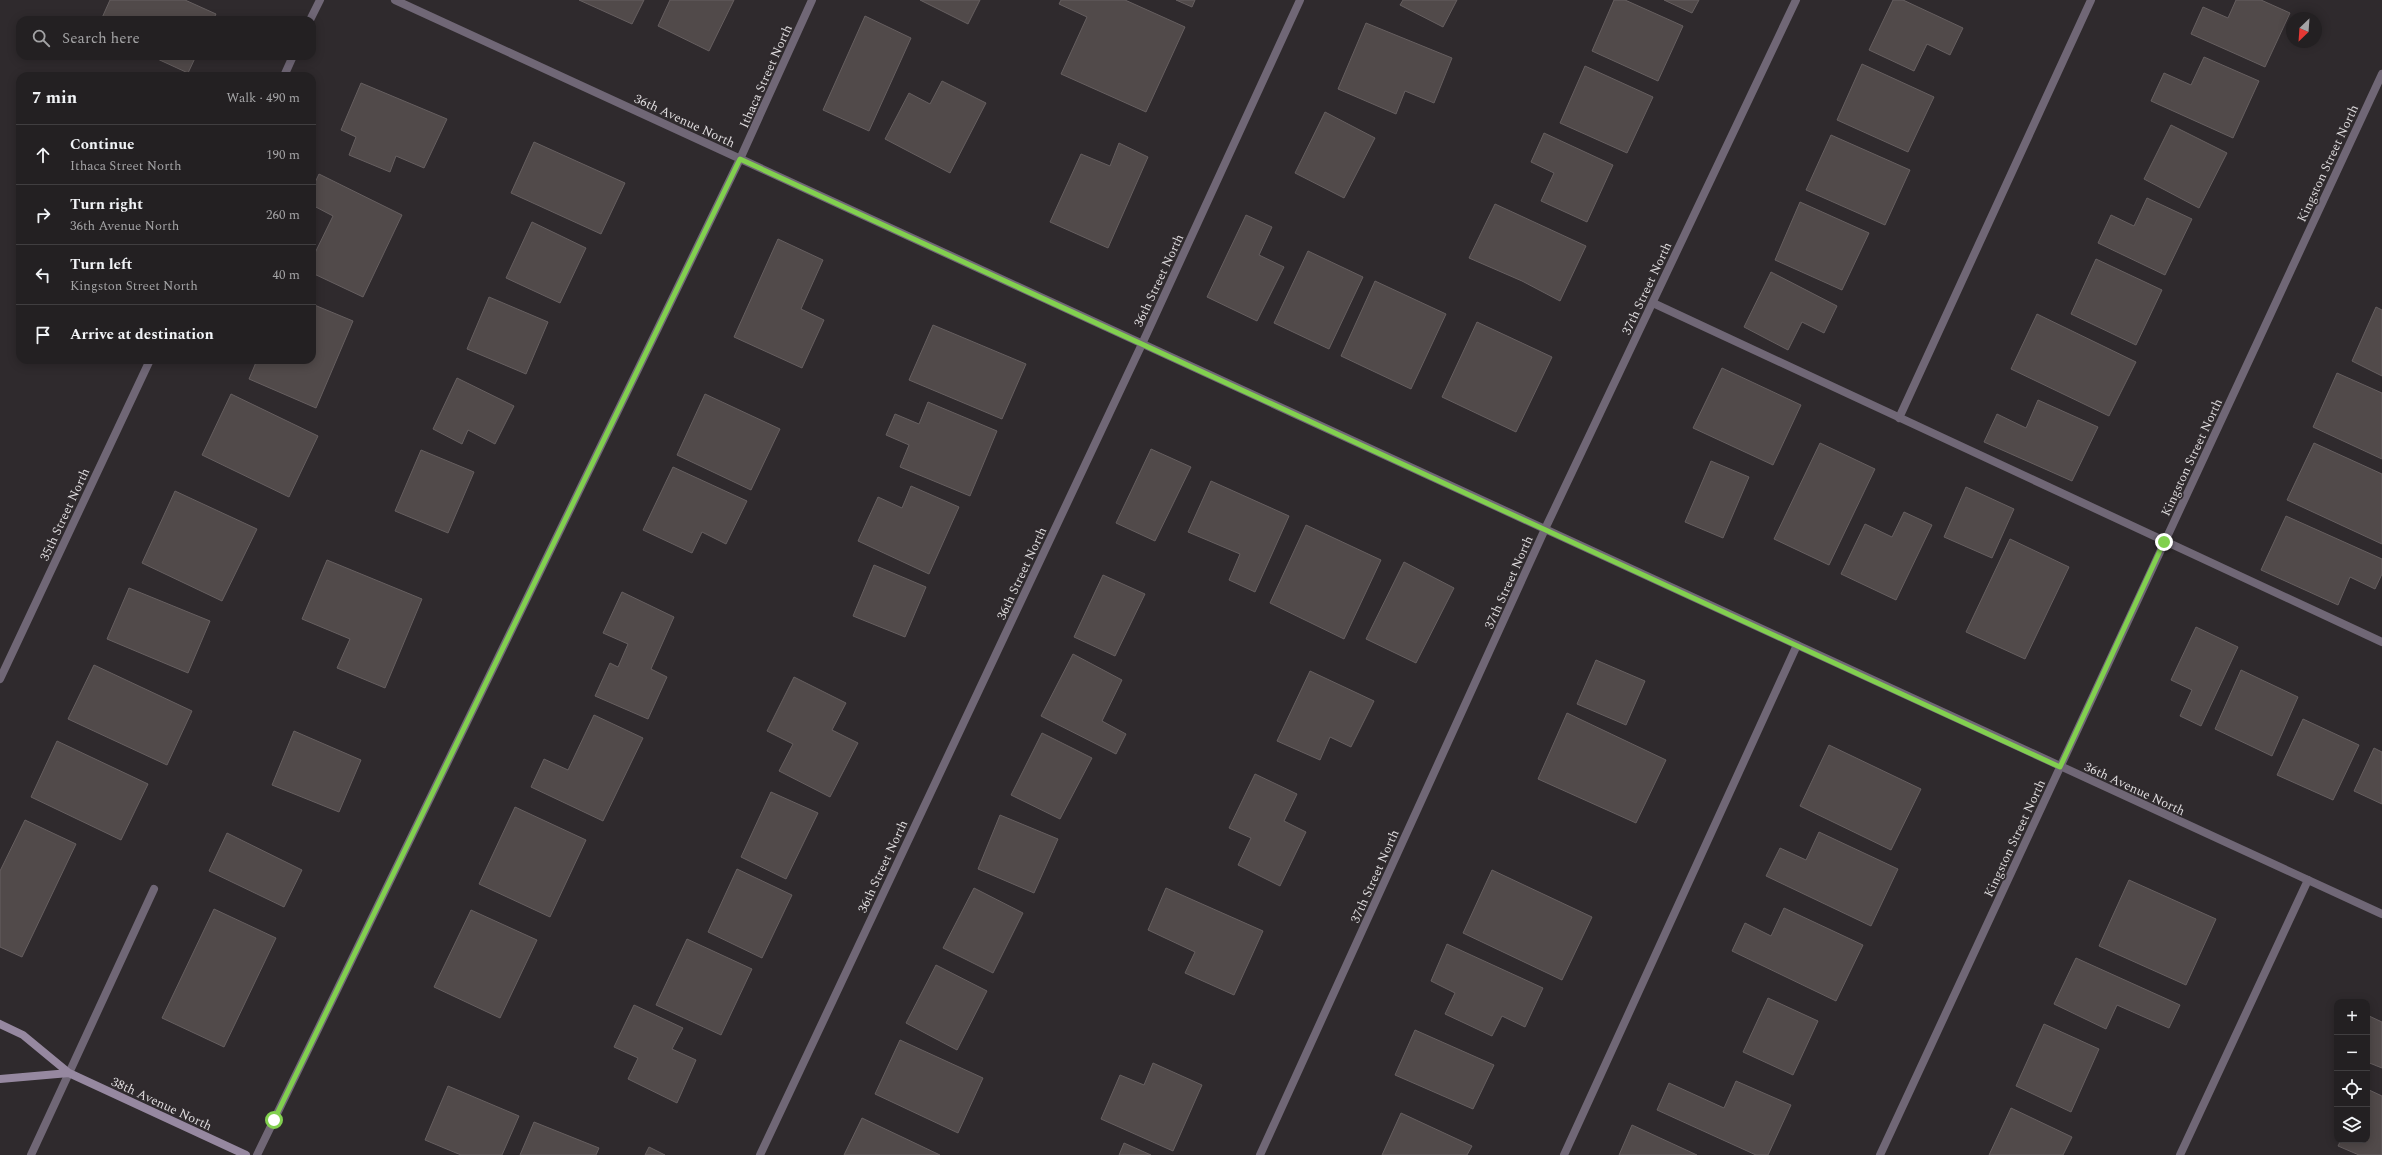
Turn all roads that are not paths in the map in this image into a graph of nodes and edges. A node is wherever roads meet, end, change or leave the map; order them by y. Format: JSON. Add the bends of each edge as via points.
{"nodes":[{"id":1,"x":320,"y":0,"type":"edge"},
{"id":2,"x":395,"y":0,"type":"edge"},
{"id":3,"x":812,"y":0,"type":"edge"},
{"id":4,"x":1300,"y":0,"type":"edge"},
{"id":5,"x":1796,"y":0,"type":"edge"},
{"id":6,"x":2091,"y":0,"type":"edge"},
{"id":7,"x":312,"y":16,"type":"edge"},
{"id":8,"x":291,"y":60,"type":"edge"},
{"id":9,"x":286,"y":72,"type":"edge"},
{"id":10,"x":2382,"y":74,"type":"edge"},
{"id":11,"x":740,"y":159,"type":"junction"},
{"id":12,"x":1653,"y":303,"type":"junction"},
{"id":13,"x":1142,"y":344,"type":"junction"},
{"id":14,"x":148,"y":364,"type":"edge"},
{"id":15,"x":1900,"y":418,"type":"junction"},
{"id":16,"x":1545,"y":529,"type":"junction"},
{"id":17,"x":2164,"y":542,"type":"junction"},
{"id":18,"x":2382,"y":642,"type":"edge"},
{"id":19,"x":1797,"y":645,"type":"junction"},
{"id":20,"x":0,"y":679,"type":"edge"},
{"id":21,"x":2060,"y":767,"type":"junction"},
{"id":22,"x":2308,"y":880,"type":"junction"},
{"id":23,"x":154,"y":889,"type":"dead end"},
{"id":24,"x":2382,"y":914,"type":"edge"},
{"id":25,"x":0,"y":1024,"type":"edge"},
{"id":26,"x":69,"y":1073,"type":"junction"},
{"id":27,"x":0,"y":1079,"type":"edge"},
{"id":28,"x":30,"y":1155,"type":"edge"},
{"id":29,"x":246,"y":1155,"type":"edge"},
{"id":30,"x":257,"y":1155,"type":"edge"},
{"id":31,"x":760,"y":1155,"type":"edge"},
{"id":32,"x":1260,"y":1155,"type":"edge"},
{"id":33,"x":1564,"y":1155,"type":"edge"},
{"id":34,"x":1880,"y":1155,"type":"edge"},
{"id":35,"x":2180,"y":1155,"type":"edge"}],
"edges":[{"from":1,"to":7,"type":"street"},
{"from":2,"to":11,"type":"street","name":"36th Avenue North"},
{"from":3,"to":11,"type":"street","name":"Ithaca Street North"},
{"from":4,"to":13,"type":"street","name":"36th Street North"},
{"from":5,"to":12,"type":"street","name":"37th Street North"},
{"from":6,"to":15,"type":"street"},
{"from":8,"to":9,"type":"street"},
{"from":10,"to":17,"type":"street","name":"Kingston Street North"},
{"from":11,"to":13,"type":"street","name":"36th Avenue North"},
{"from":11,"to":30,"type":"street","name":"Ithaca Street North"},
{"from":12,"to":15,"type":"street"},
{"from":12,"to":16,"type":"street","name":"37th Street North"},
{"from":13,"to":16,"type":"street","name":"36th Avenue North"},
{"from":13,"to":31,"type":"street","name":"36th Street North"},
{"from":14,"to":20,"type":"street","name":"35th Street North"},
{"from":15,"to":17,"type":"street"},
{"from":16,"to":19,"type":"street","name":"36th Avenue North"},
{"from":16,"to":32,"type":"street","name":"37th Street North"},
{"from":17,"to":18,"type":"street"},
{"from":17,"to":21,"type":"street","name":"Kingston Street North"},
{"from":19,"to":21,"type":"street","name":"36th Avenue North"},
{"from":19,"to":33,"type":"street"},
{"from":21,"to":22,"type":"street","name":"36th Avenue North"},
{"from":21,"to":34,"type":"street","name":"Kingston Street North"},
{"from":22,"to":24,"type":"street","name":"36th Avenue North"},
{"from":22,"to":35,"type":"street"},
{"from":23,"to":26,"type":"street"},
{"from":25,"to":26,"type":"main road","name":"38th Avenue North","via":[[23,1035]]},
{"from":26,"to":27,"type":"main road","name":"38th Avenue North"},
{"from":26,"to":28,"type":"street"},
{"from":26,"to":29,"type":"main road","name":"38th Avenue North"}]}
